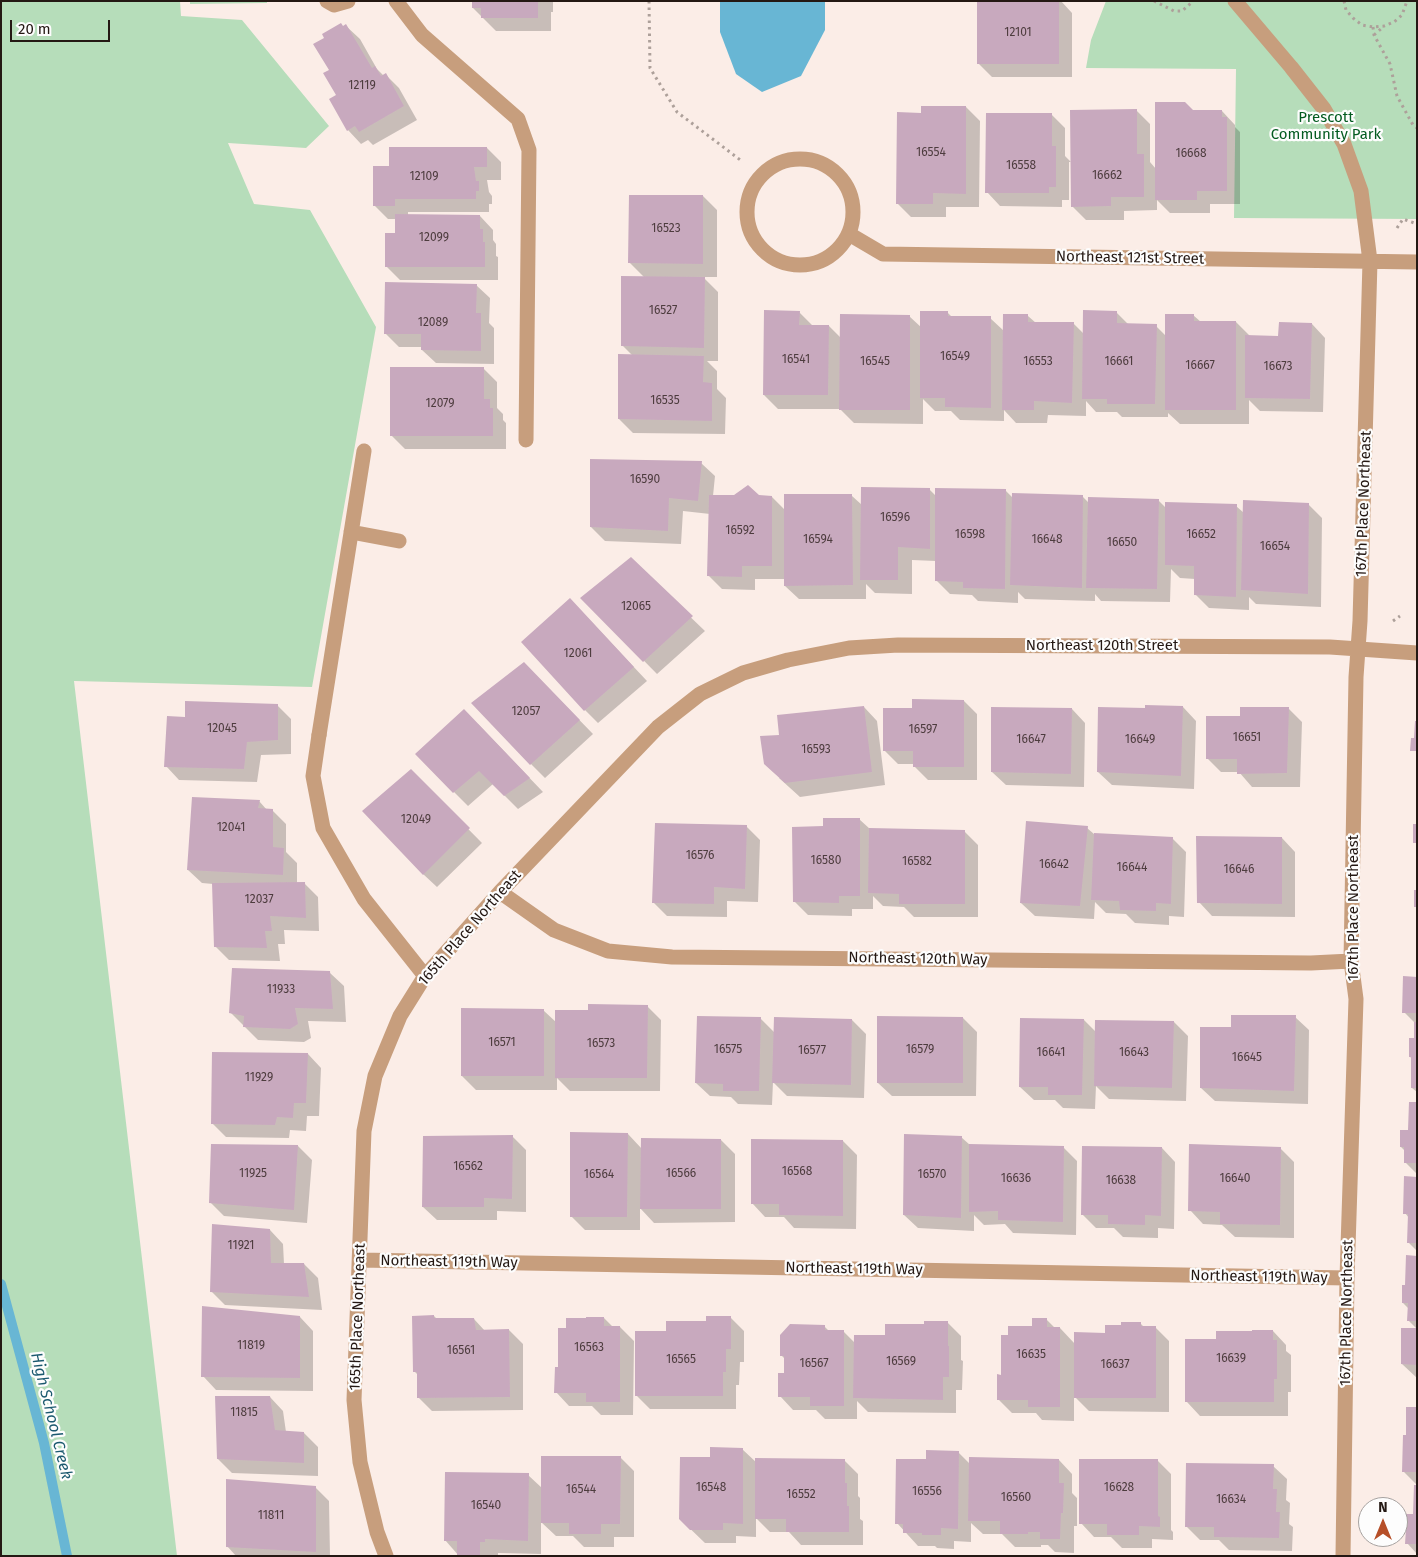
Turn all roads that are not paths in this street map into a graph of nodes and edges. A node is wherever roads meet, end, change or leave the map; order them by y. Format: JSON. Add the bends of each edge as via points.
{"nodes":[{"id":1,"x":327,"y":1,"type":"edge"},
{"id":2,"x":348,"y":1,"type":"edge"},
{"id":3,"x":396,"y":1,"type":"edge"},
{"id":4,"x":1235,"y":1,"type":"edge"},
{"id":5,"x":849,"y":234,"type":"junction"},
{"id":6,"x":1370,"y":261,"type":"junction"},
{"id":7,"x":1417,"y":262,"type":"edge"},
{"id":8,"x":526,"y":440,"type":"dead end"},
{"id":9,"x":364,"y":451,"type":"dead end"},
{"id":10,"x":351,"y":532,"type":"junction"},
{"id":11,"x":399,"y":541,"type":"dead end"},
{"id":12,"x":1358,"y":649,"type":"junction"},
{"id":13,"x":1417,"y":653,"type":"edge"},
{"id":14,"x":788,"y":660,"type":"joint"},
{"id":15,"x":500,"y":892,"type":"junction"},
{"id":16,"x":1351,"y":961,"type":"junction"},
{"id":17,"x":425,"y":976,"type":"junction"},
{"id":18,"x":360,"y":1260,"type":"junction"},
{"id":19,"x":1347,"y":1278,"type":"junction"},
{"id":20,"x":386,"y":1556,"type":"edge"},
{"id":21,"x":1343,"y":1556,"type":"edge"}],
"edges":[{"from":1,"to":2,"type":"street","via":[[334,5]]},
{"from":3,"to":8,"type":"street","via":[[422,35],[518,118],[529,150]]},
{"from":4,"to":6,"type":"street","name":"167th Place Northeast","via":[[1324,109],[1344,144],[1361,191]]},
{"from":5,"to":5,"type":"street","via":[[853,218],[852,199],[844,182],[832,169],[815,160],[778,163],[763,173],[752,188],[746,206],[747,222],[763,252],[778,261],[794,265],[826,258],[840,248]]},
{"from":5,"to":6,"type":"street","name":"Northeast 121st Street","via":[[883,254]]},
{"from":6,"to":7,"type":"street","name":"Northeast 121st Street"},
{"from":6,"to":12,"type":"street","name":"167th Place Northeast"},
{"from":9,"to":10,"type":"street"},
{"from":10,"to":11,"type":"street"},
{"from":10,"to":17,"type":"street","via":[[313,776],[323,828],[364,899]]},
{"from":12,"to":13,"type":"street","name":"Northeast 120th Street"},
{"from":12,"to":14,"type":"street","name":"Northeast 120th Street","via":[[898,645],[849,648]]},
{"from":12,"to":16,"type":"street","name":"167th Place Northeast"},
{"from":14,"to":15,"type":"street","name":"165th Place Northeast","via":[[743,673],[700,694],[658,728]]},
{"from":15,"to":16,"type":"street","name":"Northeast 120th Way","via":[[554,930],[608,951],[672,957]]},
{"from":15,"to":17,"type":"street","name":"165th Place Northeast"},
{"from":16,"to":19,"type":"street","name":"167th Place Northeast","via":[[1356,999]]},
{"from":17,"to":18,"type":"street","name":"165th Place Northeast","via":[[400,1016],[375,1076],[364,1131]]},
{"from":18,"to":19,"type":"street","name":"Northeast 119th Way"},
{"from":18,"to":20,"type":"street","name":"165th Place Northeast","via":[[354,1400],[360,1462],[376,1532]]},
{"from":19,"to":21,"type":"street","name":"167th Place Northeast"}]}
